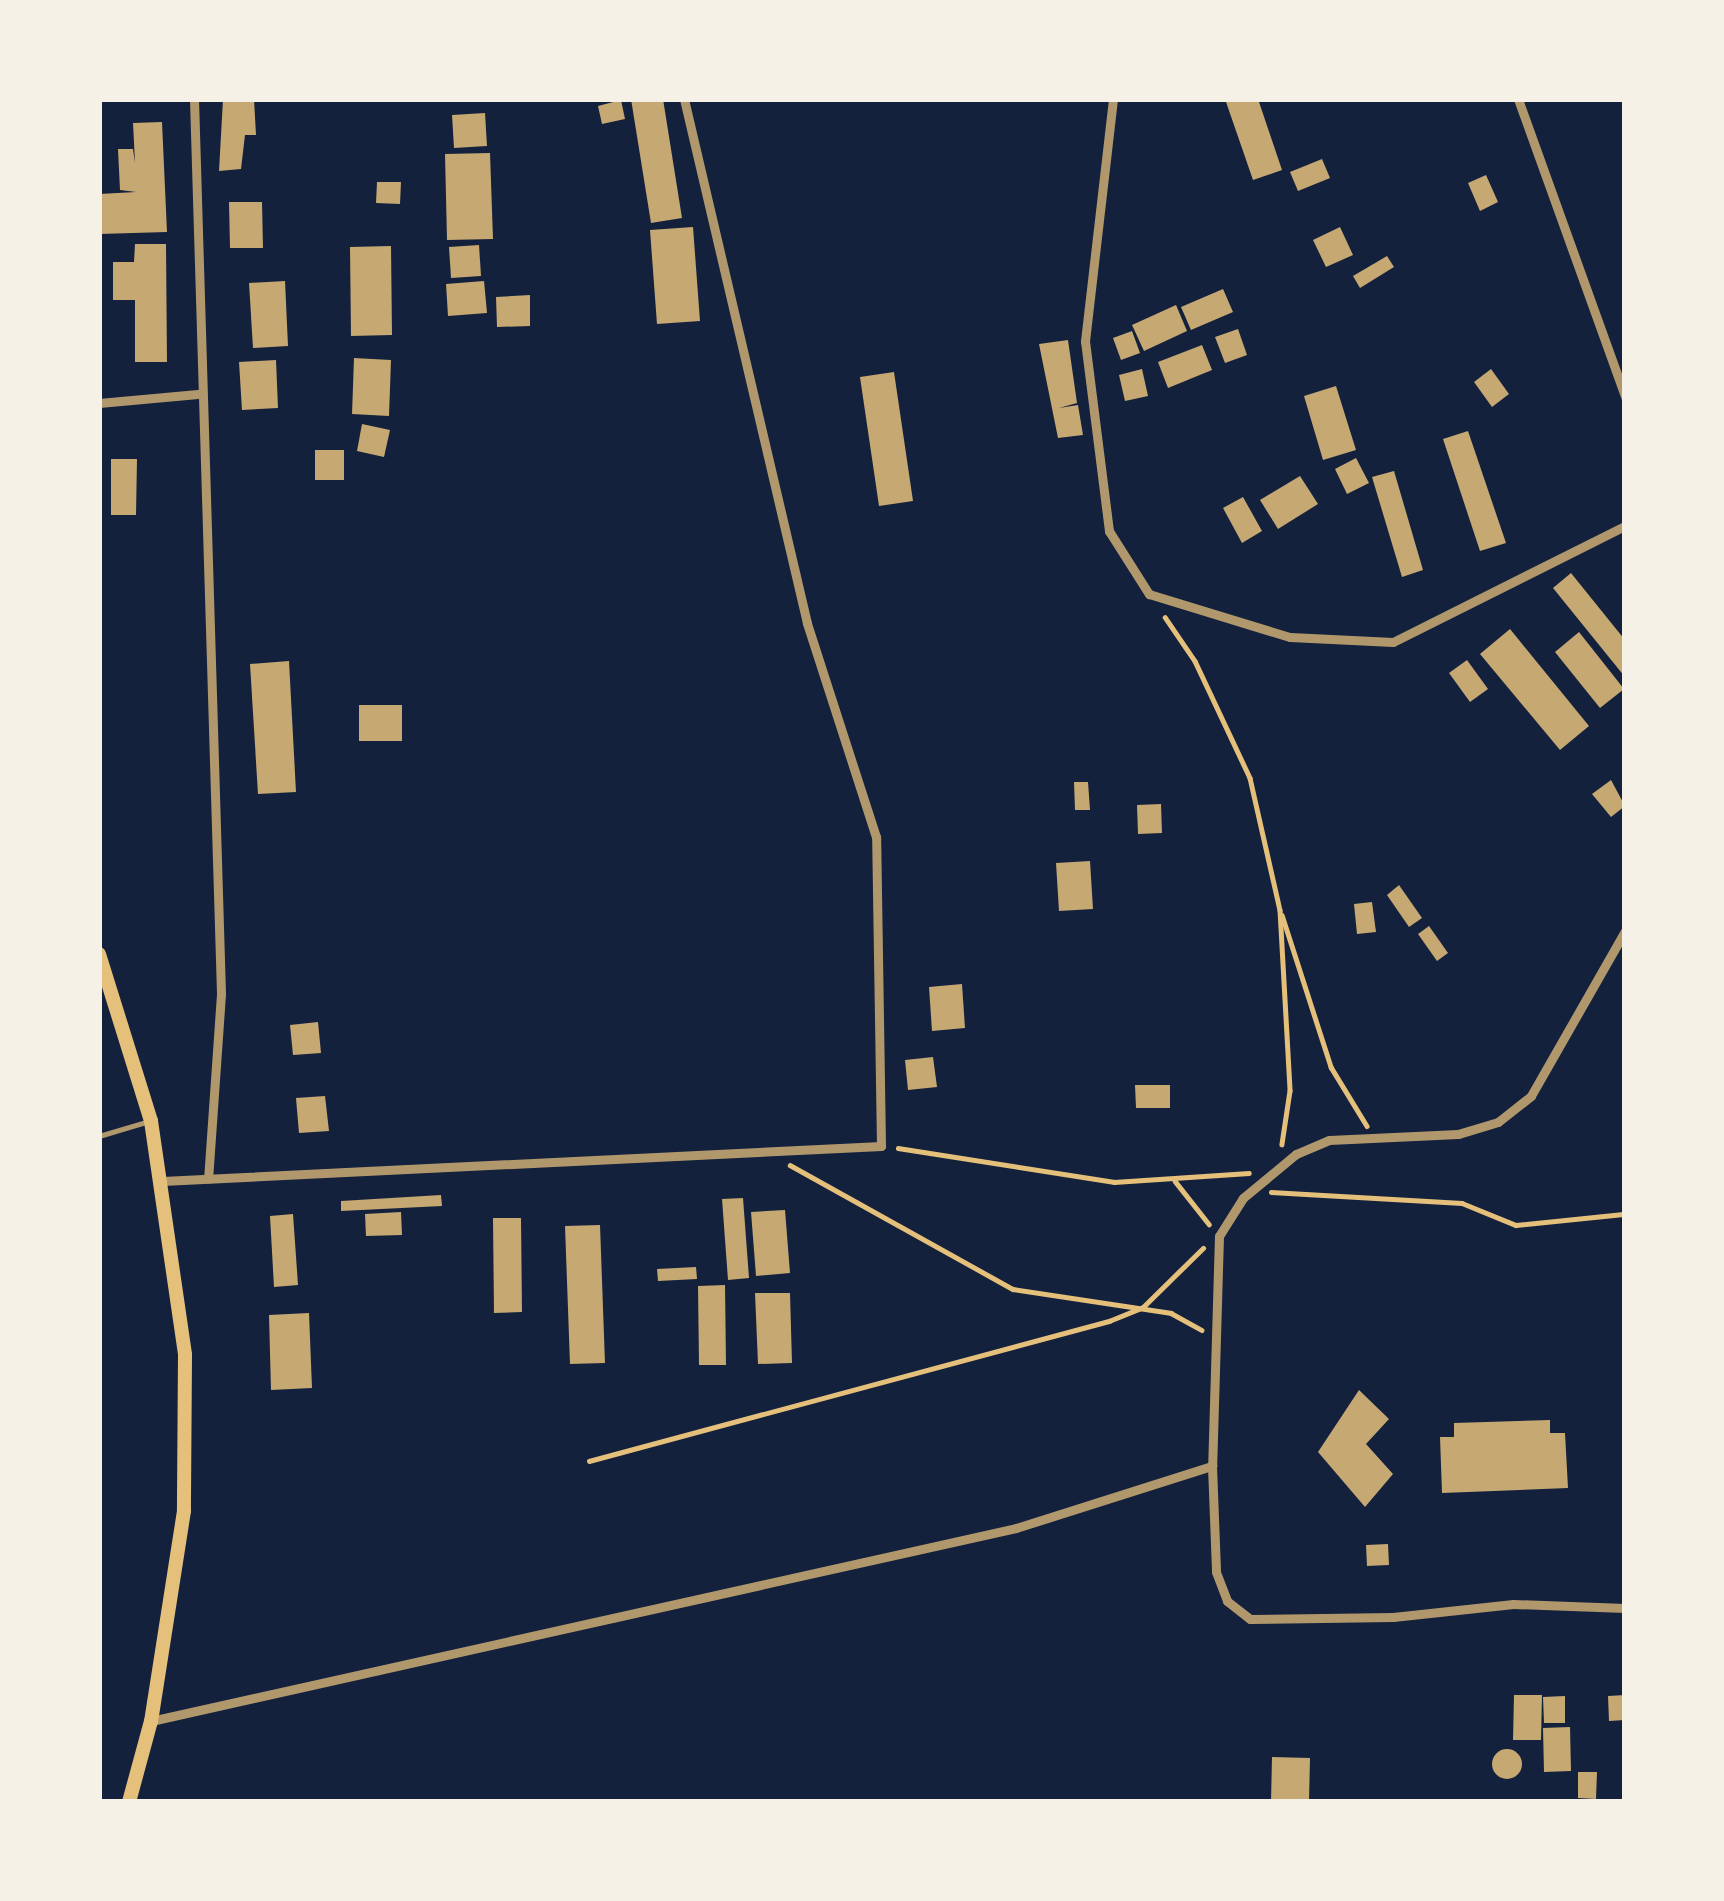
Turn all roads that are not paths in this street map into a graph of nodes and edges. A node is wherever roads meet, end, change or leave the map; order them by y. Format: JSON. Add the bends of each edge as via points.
{"nodes":[{"id":1,"x":194,"y":99,"type":"edge"},
{"id":2,"x":684,"y":99,"type":"edge"},
{"id":3,"x":1113,"y":99,"type":"edge"},
{"id":4,"x":1518,"y":99,"type":"edge"},
{"id":5,"x":198,"y":394,"type":"junction"},
{"id":6,"x":1625,"y":398,"type":"edge"},
{"id":7,"x":99,"y":403,"type":"edge"},
{"id":8,"x":1625,"y":526,"type":"edge"},
{"id":9,"x":1625,"y":931,"type":"edge"},
{"id":10,"x":99,"y":954,"type":"edge"},
{"id":11,"x":151,"y":1121,"type":"junction"},
{"id":12,"x":99,"y":1136,"type":"edge"},
{"id":13,"x":208,"y":1179,"type":"junction"},
{"id":14,"x":162,"y":1181,"type":"junction"},
{"id":15,"x":1212,"y":1466,"type":"junction"},
{"id":16,"x":1625,"y":1608,"type":"edge"},
{"id":17,"x":151,"y":1721,"type":"junction"},
{"id":18,"x":129,"y":1802,"type":"edge"}],
"edges":[{"from":1,"to":5,"type":"street"},
{"from":2,"to":13,"type":"street","via":[[807,623],[876,837],[880,1146]]},
{"from":3,"to":8,"type":"street","via":[[1085,340],[1109,530],[1149,594],[1290,637],[1393,642]]},
{"from":4,"to":6,"type":"street"},
{"from":5,"to":7,"type":"street"},
{"from":5,"to":13,"type":"street","via":[[220,994]]},
{"from":9,"to":15,"type":"street","via":[[1531,1096],[1498,1122],[1458,1134],[1329,1140],[1243,1198],[1219,1236]]},
{"from":10,"to":11,"type":"main road"},
{"from":11,"to":12,"type":"lane"},
{"from":11,"to":14,"type":"main road"},
{"from":13,"to":14,"type":"street"},
{"from":14,"to":17,"type":"main road","via":[[185,1355],[185,1467]]},
{"from":15,"to":16,"type":"street","via":[[1216,1572],[1227,1601],[1250,1619],[1393,1617],[1513,1604]]},
{"from":15,"to":17,"type":"street","via":[[1016,1528]]},
{"from":17,"to":18,"type":"main road"}]}
